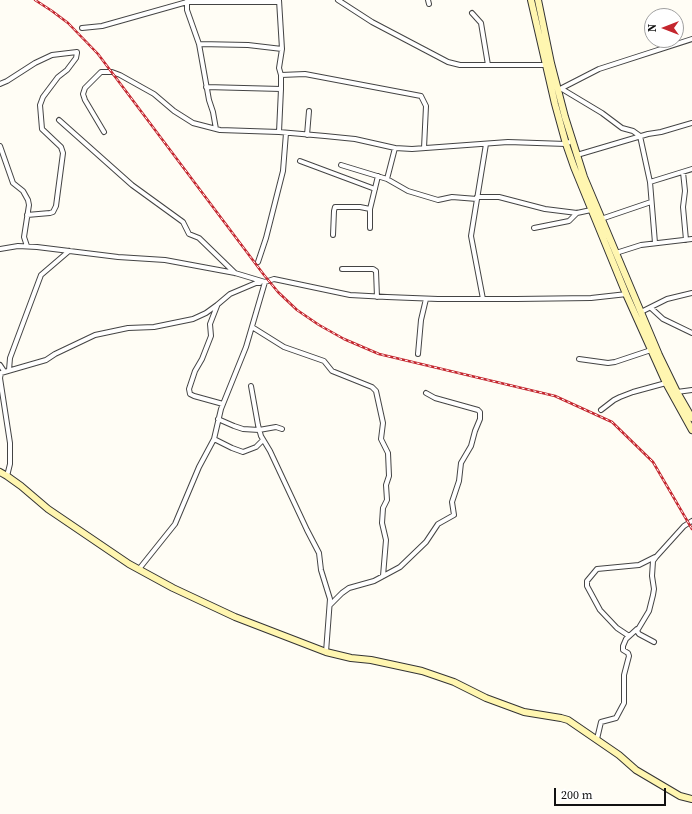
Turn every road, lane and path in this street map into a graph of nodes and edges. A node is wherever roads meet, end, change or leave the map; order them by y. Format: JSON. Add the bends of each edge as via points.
{"nodes":[{"id":1,"x":338,"y":0,"type":"edge"},
{"id":2,"x":531,"y":0,"type":"edge"},
{"id":3,"x":538,"y":0,"type":"edge"},
{"id":4,"x":187,"y":1,"type":"edge"},
{"id":5,"x":279,"y":1,"type":"edge"},
{"id":6,"x":472,"y":13,"type":"dead end"},
{"id":7,"x":82,"y":28,"type":"dead end"},
{"id":8,"x":692,"y":39,"type":"edge"},
{"id":9,"x":199,"y":44,"type":"junction"},
{"id":10,"x":282,"y":49,"type":"junction"},
{"id":11,"x":488,"y":65,"type":"junction"},
{"id":12,"x":545,"y":65,"type":"junction"},
{"id":13,"x":281,"y":75,"type":"junction"},
{"id":14,"x":0,"y":84,"type":"edge"},
{"id":15,"x":206,"y":87,"type":"junction"},
{"id":16,"x":281,"y":89,"type":"junction"},
{"id":17,"x":560,"y":90,"type":"junction"},
{"id":18,"x":309,"y":111,"type":"dead end"},
{"id":19,"x":59,"y":120,"type":"dead end"},
{"id":20,"x":692,"y":123,"type":"edge"},
{"id":21,"x":216,"y":129,"type":"junction"},
{"id":22,"x":104,"y":132,"type":"dead end"},
{"id":23,"x":279,"y":132,"type":"junction"},
{"id":24,"x":286,"y":133,"type":"junction"},
{"id":25,"x":307,"y":134,"type":"junction"},
{"id":26,"x":640,"y":136,"type":"junction"},
{"id":27,"x":573,"y":140,"type":"junction"},
{"id":28,"x":486,"y":144,"type":"junction"},
{"id":29,"x":566,"y":144,"type":"junction"},
{"id":30,"x":0,"y":146,"type":"edge"},
{"id":31,"x":395,"y":148,"type":"junction"},
{"id":32,"x":424,"y":148,"type":"junction"},
{"id":33,"x":577,"y":155,"type":"junction"},
{"id":34,"x":300,"y":161,"type":"dead end"},
{"id":35,"x":341,"y":165,"type":"dead end"},
{"id":36,"x":692,"y":169,"type":"edge"},
{"id":37,"x":683,"y":172,"type":"junction"},
{"id":38,"x":378,"y":176,"type":"junction"},
{"id":39,"x":387,"y":179,"type":"junction"},
{"id":40,"x":650,"y":182,"type":"junction"},
{"id":41,"x":375,"y":188,"type":"junction"},
{"id":42,"x":477,"y":198,"type":"junction"},
{"id":43,"x":652,"y":202,"type":"junction"},
{"id":44,"x":370,"y":209,"type":"junction"},
{"id":45,"x":591,"y":210,"type":"junction"},
{"id":46,"x":577,"y":213,"type":"junction"},
{"id":47,"x":27,"y":215,"type":"junction"},
{"id":48,"x":601,"y":219,"type":"junction"},
{"id":49,"x":370,"y":228,"type":"dead end"},
{"id":50,"x":534,"y":228,"type":"dead end"},
{"id":51,"x":333,"y":235,"type":"dead end"},
{"id":52,"x":692,"y":239,"type":"edge"},
{"id":53,"x":686,"y":240,"type":"junction"},
{"id":54,"x":655,"y":243,"type":"junction"},
{"id":55,"x":27,"y":246,"type":"junction"},
{"id":56,"x":0,"y":249,"type":"edge"},
{"id":57,"x":69,"y":251,"type":"junction"},
{"id":58,"x":616,"y":254,"type":"junction"},
{"id":59,"x":258,"y":262,"type":"dead end"},
{"id":60,"x":342,"y":269,"type":"dead end"},
{"id":61,"x":235,"y":273,"type":"junction"},
{"id":62,"x":265,"y":282,"type":"junction"},
{"id":63,"x":633,"y":292,"type":"junction"},
{"id":64,"x":692,"y":293,"type":"edge"},
{"id":65,"x":626,"y":294,"type":"junction"},
{"id":66,"x":377,"y":297,"type":"junction"},
{"id":67,"x":426,"y":299,"type":"junction"},
{"id":68,"x":483,"y":299,"type":"junction"},
{"id":69,"x":218,"y":306,"type":"junction"},
{"id":70,"x":651,"y":308,"type":"junction"},
{"id":71,"x":642,"y":312,"type":"junction"},
{"id":72,"x":252,"y":327,"type":"junction"},
{"id":73,"x":692,"y":333,"type":"edge"},
{"id":74,"x":651,"y":350,"type":"junction"},
{"id":75,"x":418,"y":354,"type":"dead end"},
{"id":76,"x":579,"y":359,"type":"dead end"},
{"id":77,"x":0,"y":365,"type":"edge"},
{"id":78,"x":9,"y":370,"type":"junction"},
{"id":79,"x":4,"y":371,"type":"junction"},
{"id":80,"x":666,"y":383,"type":"junction"},
{"id":81,"x":251,"y":386,"type":"dead end"},
{"id":82,"x":692,"y":390,"type":"edge"},
{"id":83,"x":677,"y":392,"type":"junction"},
{"id":84,"x":426,"y":393,"type":"dead end"},
{"id":85,"x":223,"y":404,"type":"junction"},
{"id":86,"x":601,"y":410,"type":"dead end"},
{"id":87,"x":692,"y":418,"type":"edge"},
{"id":88,"x":218,"y":420,"type":"junction"},
{"id":89,"x":282,"y":429,"type":"dead end"},
{"id":90,"x":259,"y":430,"type":"junction"},
{"id":91,"x":692,"y":430,"type":"edge"},
{"id":92,"x":214,"y":439,"type":"junction"},
{"id":93,"x":263,"y":440,"type":"junction"},
{"id":94,"x":0,"y":472,"type":"edge"},
{"id":95,"x":7,"y":476,"type":"junction"},
{"id":96,"x":692,"y":521,"type":"edge"},
{"id":97,"x":656,"y":557,"type":"junction"},
{"id":98,"x":139,"y":569,"type":"junction"},
{"id":99,"x":383,"y":576,"type":"junction"},
{"id":100,"x":330,"y":605,"type":"junction"},
{"id":101,"x":637,"y":628,"type":"junction"},
{"id":102,"x":629,"y":636,"type":"junction"},
{"id":103,"x":654,"y":642,"type":"dead end"},
{"id":104,"x":326,"y":652,"type":"junction"},
{"id":105,"x":596,"y":739,"type":"junction"},
{"id":106,"x":692,"y":799,"type":"edge"}],
"edges":[{"from":1,"to":11,"type":"street","via":[[372,22],[442,60],[460,65]]},
{"from":2,"to":12,"type":"main road"},
{"from":3,"to":17,"type":"main road"},
{"from":4,"to":5,"type":"street"},
{"from":4,"to":7,"type":"street","via":[[102,26]]},
{"from":4,"to":9,"type":"street"},
{"from":5,"to":10,"type":"street"},
{"from":6,"to":11,"type":"street","via":[[481,22]]},
{"from":8,"to":17,"type":"street","via":[[599,70]]},
{"from":9,"to":10,"type":"street"},
{"from":9,"to":15,"type":"street"},
{"from":10,"to":13,"type":"street","via":[[279,68]]},
{"from":11,"to":12,"type":"street"},
{"from":12,"to":29,"type":"main road"},
{"from":13,"to":16,"type":"street"},
{"from":13,"to":32,"type":"street","via":[[311,75],[421,96],[426,106]]},
{"from":14,"to":47,"type":"street","via":[[52,55],[76,52],[77,54],[67,70],[58,77],[43,97],[40,106],[42,129],[61,147],[63,154],[56,206],[50,214]]},
{"from":15,"to":16,"type":"street"},
{"from":15,"to":21,"type":"street"},
{"from":16,"to":23,"type":"street"},
{"from":17,"to":26,"type":"street","via":[[622,128]]},
{"from":17,"to":27,"type":"main road"},
{"from":18,"to":25,"type":"street"},
{"from":19,"to":61,"type":"street","via":[[127,181],[183,222],[189,234],[198,238]]},
{"from":20,"to":26,"type":"street"},
{"from":21,"to":22,"type":"street","via":[[193,123],[154,94],[120,75],[100,72],[85,88],[83,94]]},
{"from":21,"to":23,"type":"street"},
{"from":23,"to":24,"type":"street"},
{"from":24,"to":25,"type":"street"},
{"from":24,"to":59,"type":"street","via":[[283,174]]},
{"from":25,"to":31,"type":"street","via":[[355,139]]},
{"from":26,"to":33,"type":"street"},
{"from":26,"to":40,"type":"street"},
{"from":27,"to":29,"type":"street"},
{"from":27,"to":33,"type":"main road"},
{"from":28,"to":29,"type":"street"},
{"from":28,"to":32,"type":"street"},
{"from":28,"to":42,"type":"street"},
{"from":29,"to":45,"type":"main road"},
{"from":30,"to":47,"type":"street","via":[[13,183],[26,195],[29,205]]},
{"from":31,"to":32,"type":"street"},
{"from":31,"to":39,"type":"street"},
{"from":33,"to":48,"type":"main road"},
{"from":34,"to":41,"type":"street"},
{"from":35,"to":38,"type":"street"},
{"from":36,"to":37,"type":"street"},
{"from":37,"to":40,"type":"street"},
{"from":37,"to":53,"type":"street"},
{"from":38,"to":39,"type":"street"},
{"from":38,"to":41,"type":"street"},
{"from":39,"to":42,"type":"street","via":[[408,191],[438,200],[452,197]]},
{"from":40,"to":43,"type":"street"},
{"from":41,"to":44,"type":"street"},
{"from":42,"to":46,"type":"street","via":[[494,196],[540,208]]},
{"from":42,"to":68,"type":"street","via":[[471,236]]},
{"from":43,"to":48,"type":"street"},
{"from":43,"to":54,"type":"street"},
{"from":44,"to":49,"type":"street"},
{"from":44,"to":51,"type":"street","via":[[336,207]]},
{"from":45,"to":46,"type":"street"},
{"from":45,"to":65,"type":"main road"},
{"from":46,"to":50,"type":"street","via":[[569,221]]},
{"from":47,"to":55,"type":"street","via":[[24,237]]},
{"from":48,"to":58,"type":"main road"},
{"from":52,"to":53,"type":"street"},
{"from":53,"to":54,"type":"street"},
{"from":54,"to":58,"type":"street"},
{"from":55,"to":56,"type":"street"},
{"from":55,"to":57,"type":"street"},
{"from":57,"to":61,"type":"street","via":[[164,260]]},
{"from":57,"to":78,"type":"street","via":[[41,275],[10,358]]},
{"from":58,"to":63,"type":"main road"},
{"from":60,"to":66,"type":"street","via":[[376,271]]},
{"from":61,"to":62,"type":"street"},
{"from":62,"to":66,"type":"street","via":[[274,279],[327,291]]},
{"from":62,"to":69,"type":"street","via":[[258,282],[233,292]]},
{"from":62,"to":72,"type":"street"},
{"from":63,"to":65,"type":"street"},
{"from":63,"to":71,"type":"main road"},
{"from":64,"to":70,"type":"street","via":[[667,299]]},
{"from":65,"to":68,"type":"street","via":[[591,298]]},
{"from":65,"to":74,"type":"main road"},
{"from":66,"to":67,"type":"street"},
{"from":67,"to":68,"type":"street"},
{"from":67,"to":75,"type":"street"},
{"from":69,"to":78,"type":"street","via":[[187,320],[95,335],[46,360]]},
{"from":69,"to":85,"type":"street","via":[[210,324],[211,336],[189,389],[190,394],[194,396]]},
{"from":70,"to":71,"type":"street"},
{"from":70,"to":73,"type":"street","via":[[662,319]]},
{"from":71,"to":83,"type":"main road"},
{"from":72,"to":85,"type":"street"},
{"from":72,"to":99,"type":"street","via":[[284,346],[324,361],[333,372],[372,387],[376,391],[383,423],[381,439],[388,454],[389,476],[382,523],[386,540]]},
{"from":74,"to":76,"type":"street","via":[[616,362]]},
{"from":74,"to":80,"type":"main road"},
{"from":77,"to":79,"type":"street"},
{"from":78,"to":79,"type":"street"},
{"from":79,"to":95,"type":"street","via":[[0,378],[10,443]]},
{"from":80,"to":86,"type":"street","via":[[620,397]]},
{"from":80,"to":91,"type":"main road"},
{"from":81,"to":90,"type":"street"},
{"from":82,"to":83,"type":"street"},
{"from":83,"to":87,"type":"main road"},
{"from":84,"to":99,"type":"street","via":[[478,410],[480,419],[461,463],[459,481],[452,502],[454,515],[438,524],[426,542],[400,567]]},
{"from":85,"to":88,"type":"street"},
{"from":88,"to":90,"type":"street","via":[[238,428]]},
{"from":88,"to":92,"type":"street"},
{"from":89,"to":90,"type":"street","via":[[271,427]]},
{"from":90,"to":93,"type":"street"},
{"from":92,"to":93,"type":"street","via":[[243,452],[256,447]]},
{"from":92,"to":98,"type":"street","via":[[175,524]]},
{"from":93,"to":100,"type":"street","via":[[317,547]]},
{"from":94,"to":95,"type":"main road"},
{"from":95,"to":98,"type":"main road","via":[[48,509]]},
{"from":96,"to":97,"type":"street","via":[[684,526]]},
{"from":97,"to":101,"type":"street","via":[[652,567],[654,589],[649,610]]},
{"from":97,"to":102,"type":"street","via":[[639,565],[598,569],[587,581],[587,586],[600,610],[617,628]]},
{"from":98,"to":104,"type":"main road","via":[[235,617]]},
{"from":99,"to":100,"type":"street","via":[[349,588]]},
{"from":100,"to":104,"type":"street"},
{"from":101,"to":102,"type":"street"},
{"from":101,"to":103,"type":"street","via":[[639,634]]},
{"from":102,"to":105,"type":"street","via":[[622,649],[629,656],[624,675],[624,702],[616,718],[601,722]]},
{"from":104,"to":105,"type":"main road","via":[[428,673],[524,712],[568,720]]},
{"from":105,"to":106,"type":"main road","via":[[619,754],[636,770],[680,796]]}]}
